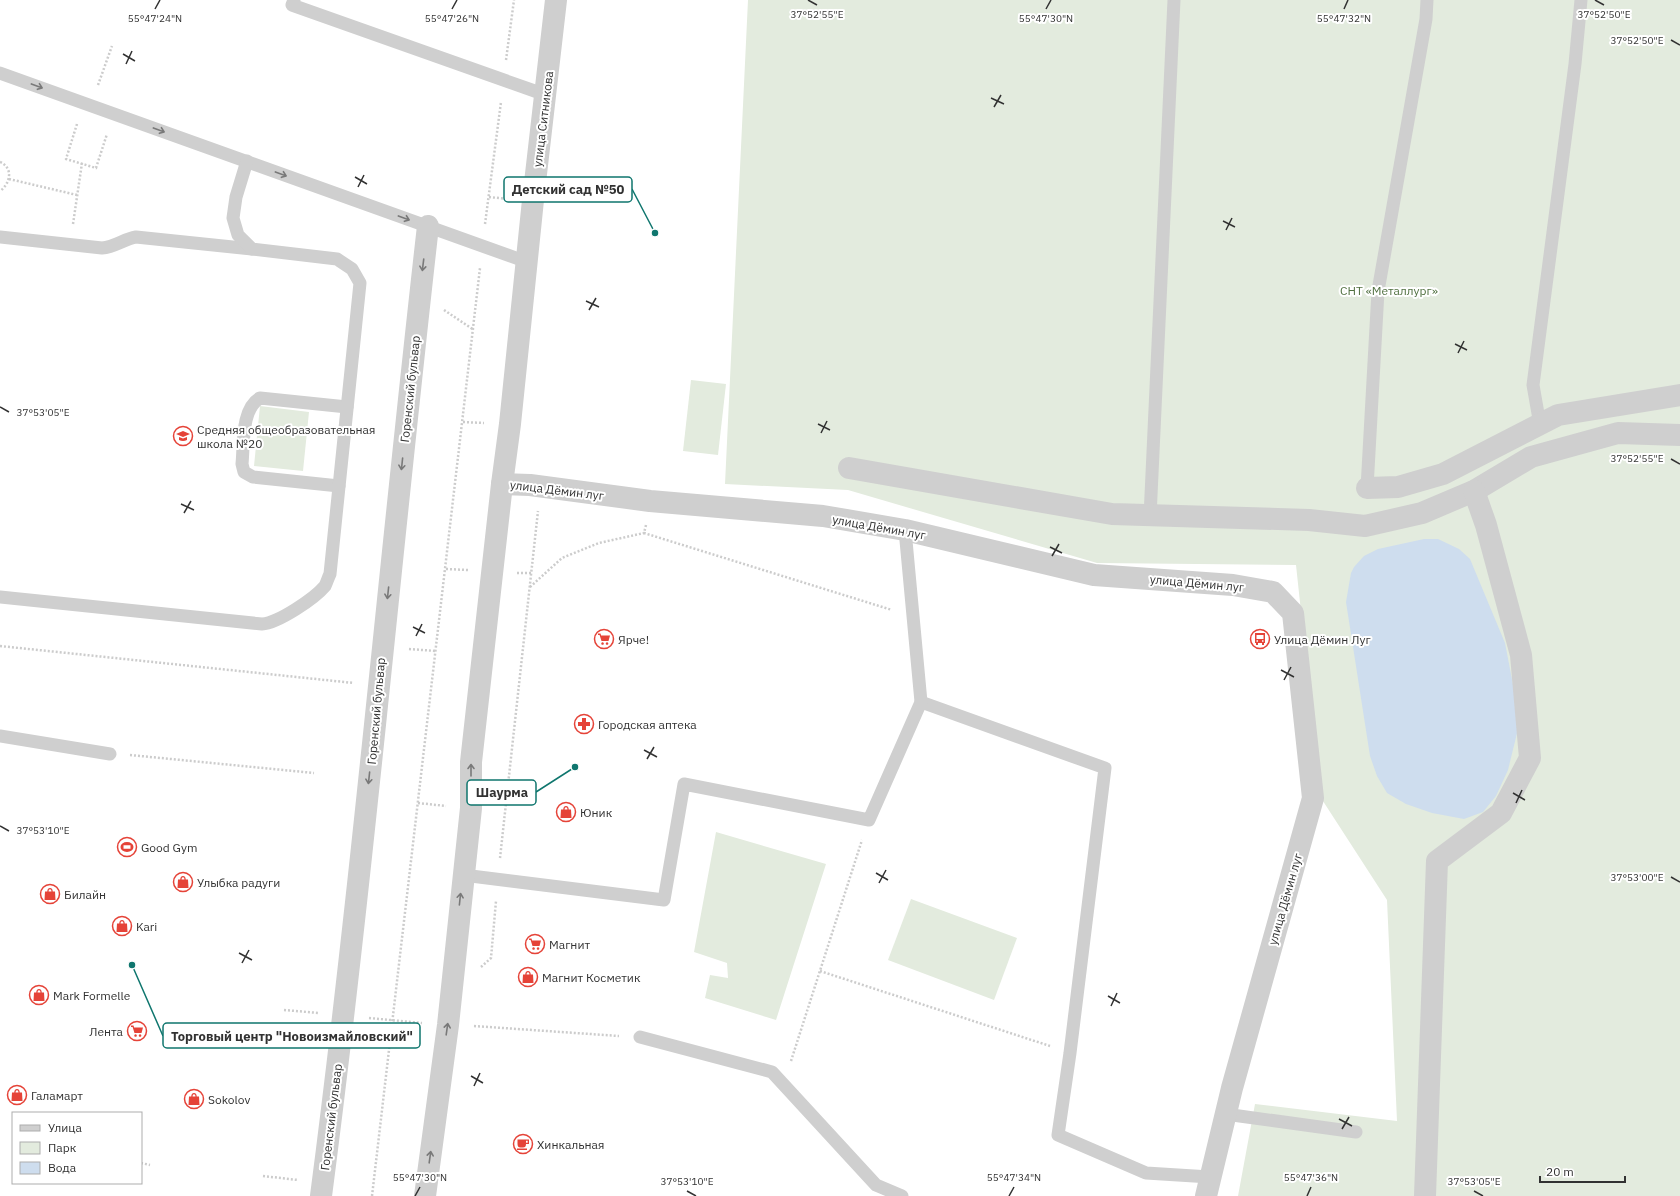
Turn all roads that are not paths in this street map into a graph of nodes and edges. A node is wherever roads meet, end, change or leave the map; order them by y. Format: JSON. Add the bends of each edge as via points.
{"nodes":[{"id":1,"x":294,"y":0,"type":"edge"},
{"id":2,"x":556,"y":0,"type":"edge"},
{"id":3,"x":1174,"y":0,"type":"edge"},
{"id":4,"x":1427,"y":0,"type":"edge"},
{"id":5,"x":1581,"y":0,"type":"edge"},
{"id":6,"x":0,"y":73,"type":"edge"},
{"id":7,"x":546,"y":95,"type":"junction"},
{"id":8,"x":247,"y":161,"type":"junction"},
{"id":9,"x":428,"y":226,"type":"junction"},
{"id":10,"x":0,"y":237,"type":"edge"},
{"id":11,"x":252,"y":249,"type":"junction"},
{"id":12,"x":527,"y":262,"type":"junction"},
{"id":13,"x":1680,"y":395,"type":"edge"},
{"id":14,"x":347,"y":407,"type":"junction"},
{"id":15,"x":1540,"y":425,"type":"junction"},
{"id":16,"x":1680,"y":435,"type":"edge"},
{"id":17,"x":849,"y":468,"type":"dead end"},
{"id":18,"x":502,"y":484,"type":"junction"},
{"id":19,"x":339,"y":486,"type":"junction"},
{"id":20,"x":1367,"y":488,"type":"joint"},
{"id":21,"x":1474,"y":491,"type":"junction"},
{"id":22,"x":1150,"y":517,"type":"junction"},
{"id":23,"x":905,"y":530,"type":"junction"},
{"id":24,"x":0,"y":597,"type":"edge"},
{"id":25,"x":921,"y":702,"type":"junction"},
{"id":26,"x":0,"y":736,"type":"edge"},
{"id":27,"x":110,"y":754,"type":"road end"},
{"id":28,"x":463,"y":875,"type":"junction"},
{"id":29,"x":640,"y":1037,"type":"road end"},
{"id":30,"x":1225,"y":1114,"type":"junction"},
{"id":31,"x":1356,"y":1132,"type":"dead end"},
{"id":32,"x":1208,"y":1186,"type":"edge"},
{"id":33,"x":874,"y":1190,"type":"edge"},
{"id":34,"x":321,"y":1196,"type":"edge"},
{"id":35,"x":424,"y":1196,"type":"edge"},
{"id":36,"x":902,"y":1196,"type":"edge"},
{"id":37,"x":1425,"y":1196,"type":"edge"}],
"edges":[{"from":1,"to":7,"type":"lane","via":[[292,5]]},
{"from":2,"to":7,"type":"street","name":"улица Ситникова"},
{"from":3,"to":22,"type":"lane"},
{"from":4,"to":20,"type":"lane","via":[[1426,19],[1378,291]]},
{"from":5,"to":15,"type":"lane","via":[[1533,385]]},
{"from":6,"to":8,"type":"lane","one_way":true},
{"from":7,"to":12,"type":"street","name":"улица Ситникова"},
{"from":8,"to":9,"type":"lane","one_way":true},
{"from":8,"to":11,"type":"lane","via":[[233,218],[238,235]]},
{"from":9,"to":12,"type":"lane"},
{"from":9,"to":34,"type":"street","name":"Горенский бульвар","one_way":true,"via":[[345,1015]]},
{"from":10,"to":11,"type":"lane","via":[[112,247],[128,238],[136,237]]},
{"from":11,"to":14,"type":"lane","via":[[327,257],[346,265],[358,276],[360,283]]},
{"from":12,"to":18,"type":"street"},
{"from":13,"to":15,"type":"street","via":[[1558,415]]},
{"from":14,"to":19,"type":"lane"},
{"from":14,"to":19,"type":"lane","via":[[260,398],[252,402],[248,410],[242,464],[244,472],[253,477]]},
{"from":15,"to":20,"type":"street","via":[[1443,474],[1398,487]]},
{"from":16,"to":21,"type":"street","via":[[1618,433],[1530,457]]},
{"from":17,"to":22,"type":"street","via":[[1112,514]]},
{"from":18,"to":23,"type":"street","name":"улица Дёмин луг","via":[[650,501],[823,516]]},
{"from":28,"to":18,"type":"street","one_way":true,"via":[[471,808],[471,762]]},
{"from":19,"to":24,"type":"lane","via":[[330,574],[326,584],[269,624]]},
{"from":21,"to":22,"type":"street","via":[[1422,513],[1365,526],[1309,520]]},
{"from":21,"to":37,"type":"street","via":[[1486,525],[1521,655],[1530,758],[1501,813],[1437,861]]},
{"from":23,"to":25,"type":"lane"},
{"from":23,"to":30,"type":"street","name":"улица Дёмин луг","via":[[1094,575],[1233,585],[1273,592],[1293,613],[1313,798]]},
{"from":25,"to":28,"type":"lane","via":[[869,820],[684,784],[664,900]]},
{"from":25,"to":32,"type":"lane","via":[[1105,768],[1058,1135],[1146,1173]]},
{"from":26,"to":27,"type":"lane"},
{"from":35,"to":28,"type":"street","one_way":true,"via":[[448,1025]]},
{"from":29,"to":33,"type":"lane","via":[[772,1072]]},
{"from":30,"to":31,"type":"lane"},
{"from":30,"to":32,"type":"street","name":"улица Дёмин луг"},
{"from":33,"to":36,"type":"lane"}]}
